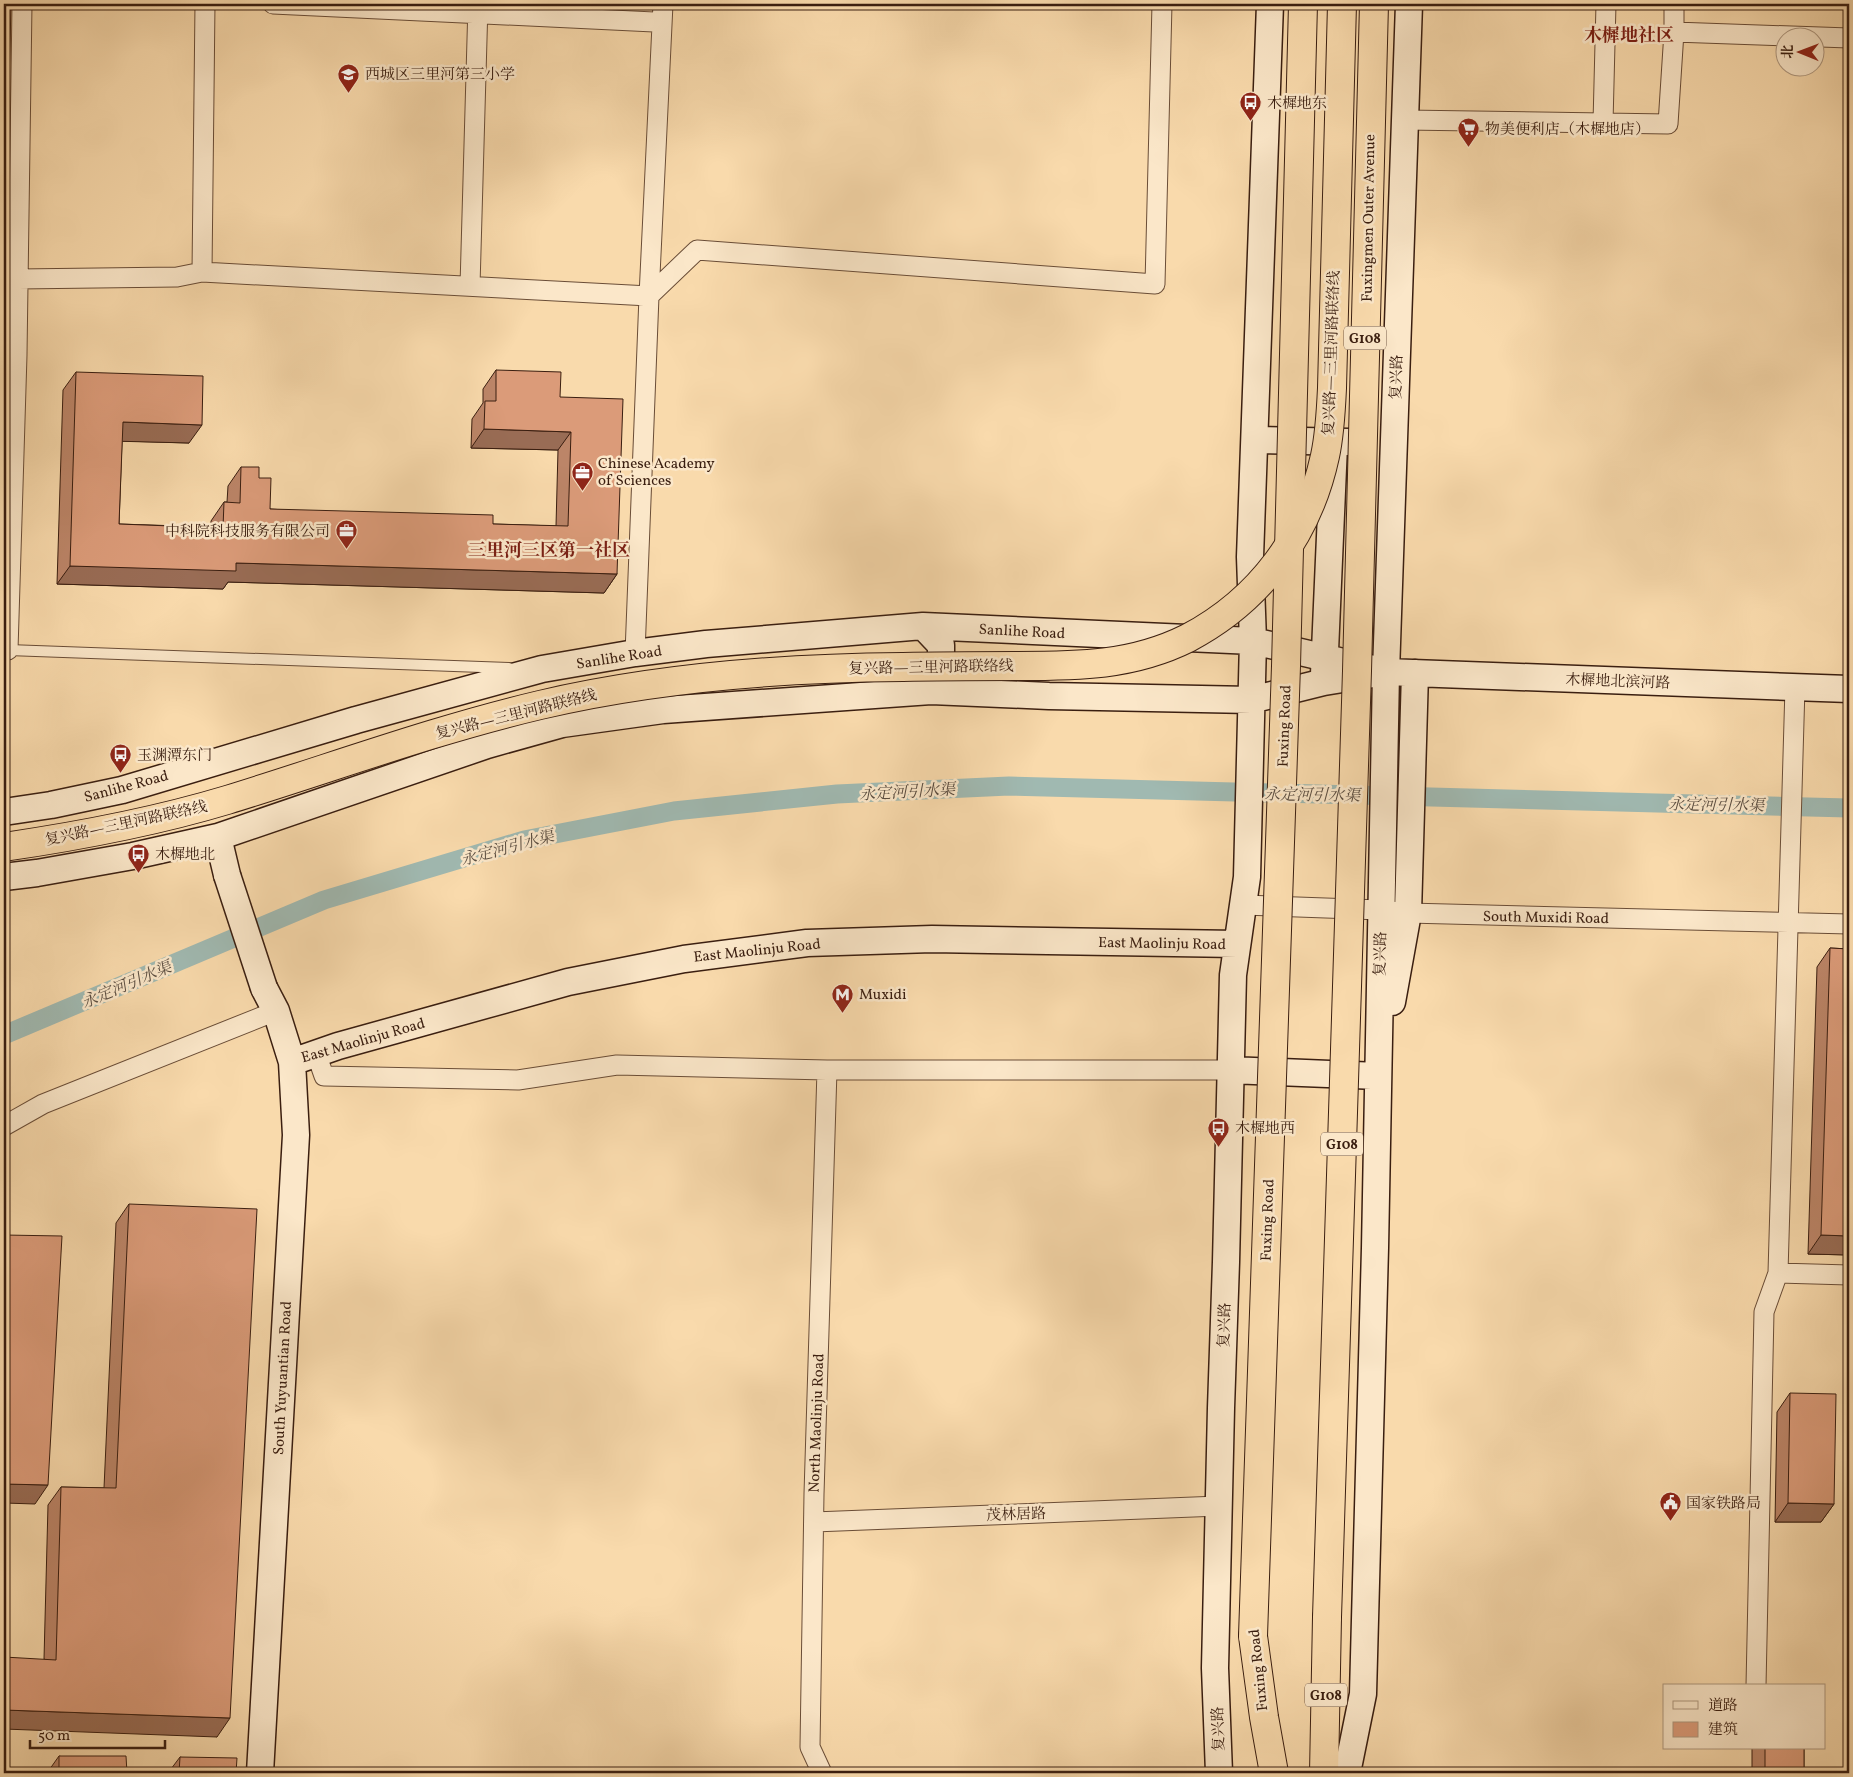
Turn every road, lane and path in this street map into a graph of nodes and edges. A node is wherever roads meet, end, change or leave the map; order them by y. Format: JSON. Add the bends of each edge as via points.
{"nodes":[{"id":1,"x":22,"y":4,"type":"edge"},
{"id":2,"x":205,"y":4,"type":"edge"},
{"id":3,"x":273,"y":4,"type":"edge"},
{"id":4,"x":478,"y":4,"type":"edge"},
{"id":5,"x":663,"y":4,"type":"edge"},
{"id":6,"x":1162,"y":4,"type":"edge"},
{"id":7,"x":1270,"y":4,"type":"edge"},
{"id":8,"x":1303,"y":4,"type":"edge"},
{"id":9,"x":1342,"y":4,"type":"edge"},
{"id":10,"x":1374,"y":4,"type":"edge"},
{"id":11,"x":1409,"y":4,"type":"edge"},
{"id":12,"x":1606,"y":4,"type":"edge"},
{"id":13,"x":1674,"y":4,"type":"edge"},
{"id":14,"x":654,"y":22,"type":"dead end"},
{"id":15,"x":1674,"y":32,"type":"junction"},
{"id":16,"x":1849,"y":38,"type":"edge"},
{"id":17,"x":1405,"y":120,"type":"junction"},
{"id":18,"x":1603,"y":123,"type":"junction"},
{"id":19,"x":202,"y":272,"type":"junction"},
{"id":20,"x":18,"y":279,"type":"junction"},
{"id":21,"x":470,"y":286,"type":"junction"},
{"id":22,"x":649,"y":296,"type":"junction"},
{"id":23,"x":11,"y":355,"type":"edge"},
{"id":24,"x":1255,"y":440,"type":"junction"},
{"id":25,"x":1334,"y":442,"type":"junction"},
{"id":26,"x":1394,"y":444,"type":"junction"},
{"id":27,"x":923,"y":626,"type":"junction"},
{"id":28,"x":1252,"y":641,"type":"junction"},
{"id":29,"x":6,"y":650,"type":"edge"},
{"id":30,"x":635,"y":653,"type":"junction"},
{"id":31,"x":542,"y":669,"type":"junction"},
{"id":32,"x":1324,"y":670,"type":"junction"},
{"id":33,"x":1386,"y":672,"type":"junction"},
{"id":34,"x":1415,"y":674,"type":"junction"},
{"id":35,"x":1795,"y":687,"type":"junction"},
{"id":36,"x":1849,"y":689,"type":"edge"},
{"id":37,"x":931,"y":691,"type":"junction"},
{"id":38,"x":1251,"y":700,"type":"junction"},
{"id":39,"x":1414,"y":713,"type":"junction"},
{"id":40,"x":562,"y":724,"type":"junction"},
{"id":41,"x":4,"y":812,"type":"edge"},
{"id":42,"x":218,"y":837,"type":"junction"},
{"id":43,"x":4,"y":847,"type":"edge"},
{"id":44,"x":4,"y":877,"type":"edge"},
{"id":45,"x":1242,"y":905,"type":"junction"},
{"id":46,"x":1381,"y":910,"type":"junction"},
{"id":47,"x":1408,"y":914,"type":"junction"},
{"id":48,"x":1788,"y":923,"type":"junction"},
{"id":49,"x":1849,"y":924,"type":"edge"},
{"id":50,"x":1236,"y":944,"type":"junction"},
{"id":51,"x":276,"y":1010,"type":"junction"},
{"id":52,"x":304,"y":1057,"type":"junction"},
{"id":53,"x":827,"y":1070,"type":"junction"},
{"id":54,"x":1230,"y":1070,"type":"junction"},
{"id":55,"x":1378,"y":1076,"type":"junction"},
{"id":56,"x":4,"y":1126,"type":"edge"},
{"id":57,"x":1778,"y":1273,"type":"junction"},
{"id":58,"x":1849,"y":1275,"type":"edge"},
{"id":59,"x":1219,"y":1506,"type":"junction"},
{"id":60,"x":814,"y":1522,"type":"junction"},
{"id":61,"x":1215,"y":1668,"type":"junction"},
{"id":62,"x":1756,"y":1684,"type":"edge"},
{"id":63,"x":260,"y":1773,"type":"edge"},
{"id":64,"x":822,"y":1773,"type":"edge"},
{"id":65,"x":1219,"y":1773,"type":"edge"},
{"id":66,"x":1229,"y":1773,"type":"edge"},
{"id":67,"x":1274,"y":1773,"type":"edge"},
{"id":68,"x":1324,"y":1773,"type":"edge"},
{"id":69,"x":1347,"y":1773,"type":"edge"}],
"edges":[{"from":1,"to":20,"type":"street"},
{"from":2,"to":19,"type":"street"},
{"from":3,"to":14,"type":"street"},
{"from":4,"to":21,"type":"street"},
{"from":5,"to":22,"type":"street"},
{"from":6,"to":22,"type":"street","via":[[1155,284],[697,250]]},
{"from":7,"to":24,"type":"street"},
{"from":8,"to":67,"type":"main road","name":"Fuxing Road","bridge":true,"via":[[1286,666],[1252,1636]]},
{"from":9,"to":43,"type":"main road","name":"复兴路—三里河路联络线","bridge":true,"via":[[1331,411],[1325,456],[1313,497],[1293,540],[1257,586],[1214,622],[1183,640],[1144,656],[1096,665],[853,668],[749,673],[588,695],[460,726],[224,801],[150,821]]},
{"from":10,"to":68,"type":"main road","name":"Fuxingmen Outer Avenue","number":"G108","bridge":true},
{"from":11,"to":17,"type":"street","name":"复兴路"},
{"from":12,"to":18,"type":"street"},
{"from":13,"to":15,"type":"street"},
{"from":15,"to":16,"type":"street"},
{"from":15,"to":18,"type":"street","via":[[1668,124]]},
{"from":17,"to":18,"type":"street"},
{"from":17,"to":26,"type":"street","name":"复兴路"},
{"from":19,"to":20,"type":"street","via":[[177,277]]},
{"from":19,"to":21,"type":"street"},
{"from":20,"to":23,"type":"street"},
{"from":21,"to":22,"type":"street"},
{"from":22,"to":30,"type":"street"},
{"from":23,"to":29,"type":"street"},
{"from":24,"to":25,"type":"street"},
{"from":24,"to":28,"type":"street","via":[[1250,557]]},
{"from":25,"to":26,"type":"street"},
{"from":25,"to":32,"type":"street"},
{"from":26,"to":33,"type":"street","name":"复兴路"},
{"from":27,"to":28,"type":"street","name":"Sanlihe Road"},
{"from":27,"to":30,"type":"street","name":"Sanlihe Road"},
{"from":27,"to":37,"type":"street","via":[[941,645],[941,671]]},
{"from":28,"to":32,"type":"street","name":"Sanlihe Road"},
{"from":28,"to":38,"type":"street"},
{"from":29,"to":31,"type":"lane"},
{"from":30,"to":31,"type":"street","name":"Sanlihe Road"},
{"from":31,"to":40,"type":"street"},
{"from":31,"to":41,"type":"street","name":"Sanlihe Road","via":[[122,790]]},
{"from":32,"to":33,"type":"street","name":"木樨地北滨河路"},
{"from":32,"to":38,"type":"street"},
{"from":33,"to":34,"type":"street","name":"木樨地北滨河路"},
{"from":33,"to":39,"type":"street"},
{"from":33,"to":46,"type":"street","name":"复兴路"},
{"from":34,"to":35,"type":"street","name":"木樨地北滨河路"},
{"from":34,"to":39,"type":"street"},
{"from":35,"to":36,"type":"street","name":"木樨地北滨河路"},
{"from":35,"to":48,"type":"street"},
{"from":37,"to":38,"type":"street"},
{"from":37,"to":40,"type":"street","via":[[663,710]]},
{"from":38,"to":45,"type":"street","name":"复兴路","via":[[1247,877]]},
{"from":39,"to":47,"type":"street"},
{"from":40,"to":42,"type":"street","via":[[487,745]]},
{"from":42,"to":44,"type":"street","via":[[133,856]]},
{"from":42,"to":51,"type":"street","name":"South Yuyuantian Road","bridge":true,"via":[[264,988]]},
{"from":45,"to":46,"type":"street","name":"South Muxidi Road"},
{"from":45,"to":50,"type":"street","name":"复兴路"},
{"from":46,"to":47,"type":"street","name":"South Muxidi Road"},
{"from":46,"to":55,"type":"street","name":"复兴路"},
{"from":47,"to":48,"type":"street","name":"South Muxidi Road"},
{"from":47,"to":55,"type":"street"},
{"from":48,"to":49,"type":"street","name":"South Muxidi Road"},
{"from":48,"to":57,"type":"street"},
{"from":50,"to":52,"type":"street","name":"East Maolinju Road","via":[[932,939],[807,944],[684,958],[568,982]]},
{"from":50,"to":54,"type":"street","name":"复兴路"},
{"from":51,"to":52,"type":"street","name":"South Yuyuantian Road"},
{"from":51,"to":56,"type":"street","via":[[43,1104]]},
{"from":52,"to":53,"type":"street","via":[[324,1076],[518,1080],[617,1065]]},
{"from":52,"to":63,"type":"street","name":"South Yuyuantian Road","via":[[296,1135]]},
{"from":53,"to":54,"type":"street"},
{"from":53,"to":60,"type":"street","name":"North Maolinju Road"},
{"from":54,"to":55,"type":"street"},
{"from":54,"to":59,"type":"street","name":"复兴路"},
{"from":55,"to":69,"type":"street","name":"复兴路","via":[[1363,1694]]},
{"from":57,"to":58,"type":"street"},
{"from":57,"to":62,"type":"street","via":[[1764,1312]]},
{"from":59,"to":60,"type":"street","name":"茂林居路"},
{"from":59,"to":61,"type":"street","name":"复兴路"},
{"from":60,"to":64,"type":"street","name":"North Maolinju Road","via":[[810,1747]]},
{"from":61,"to":65,"type":"street","name":"复兴路"},
{"from":61,"to":66,"type":"street"}]}
